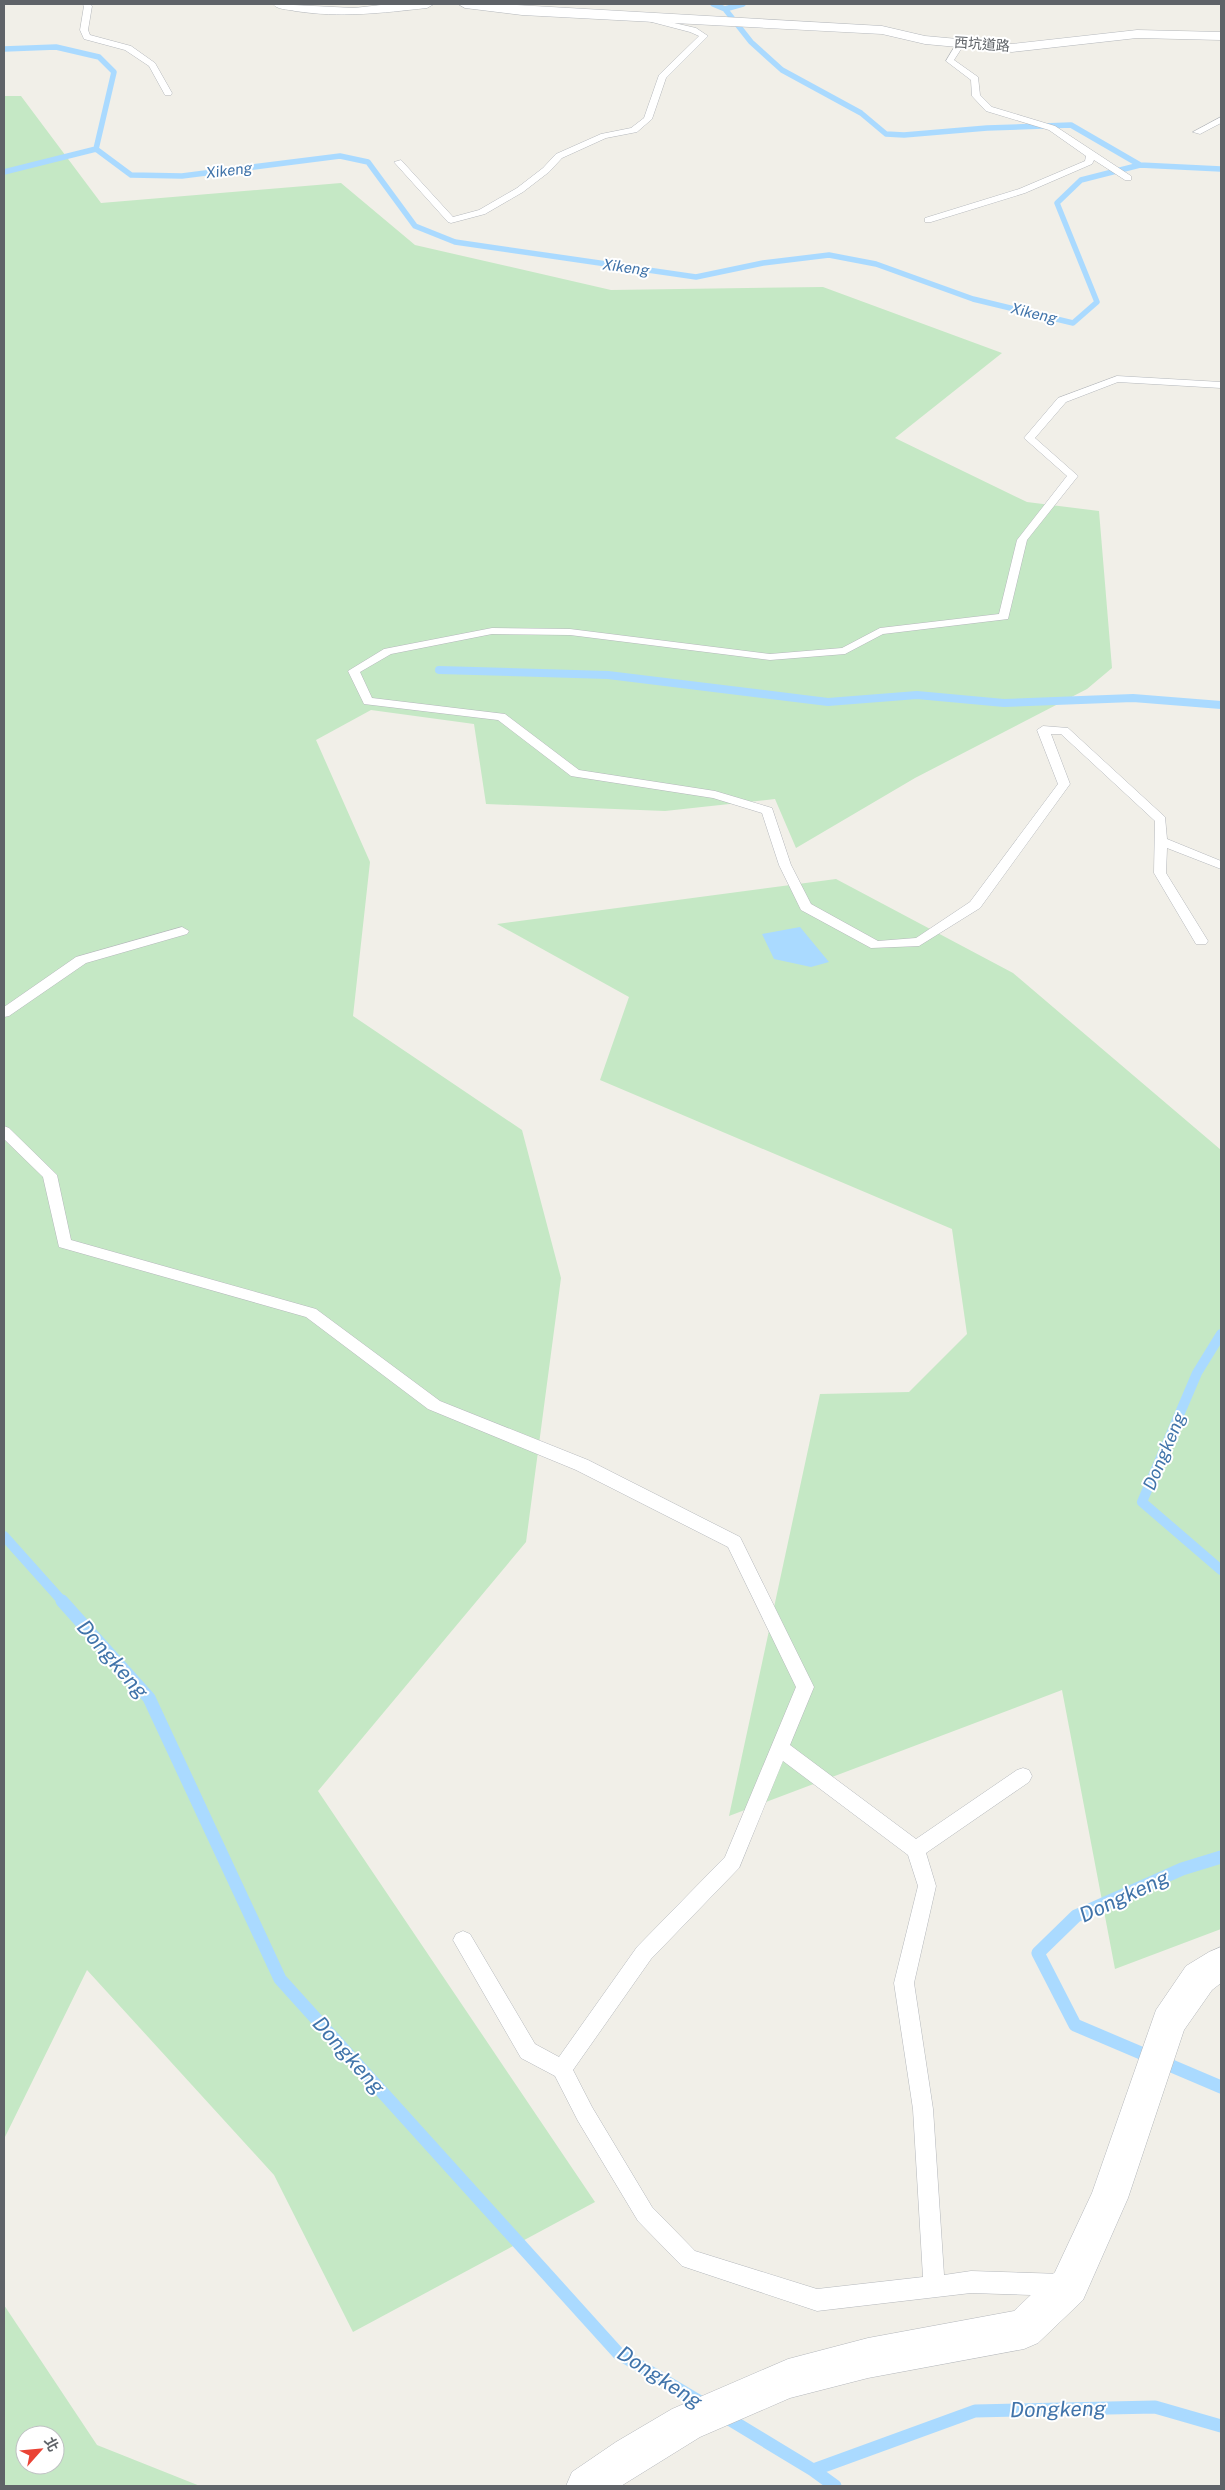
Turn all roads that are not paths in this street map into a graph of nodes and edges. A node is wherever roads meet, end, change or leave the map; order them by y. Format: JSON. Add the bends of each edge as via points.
{"nodes":[{"id":1,"x":86,"y":4,"type":"edge"},
{"id":2,"x":280,"y":4,"type":"edge"},
{"id":3,"x":427,"y":4,"type":"edge"},
{"id":4,"x":465,"y":4,"type":"edge"},
{"id":5,"x":645,"y":17,"type":"junction"},
{"id":6,"x":1221,"y":36,"type":"edge"},
{"id":7,"x":961,"y":43,"type":"junction"},
{"id":8,"x":168,"y":93,"type":"dead end"},
{"id":9,"x":1221,"y":120,"type":"edge"},
{"id":10,"x":1197,"y":132,"type":"dead end"},
{"id":11,"x":1091,"y":155,"type":"junction"},
{"id":12,"x":398,"y":162,"type":"dead end"},
{"id":13,"x":1128,"y":178,"type":"dead end"},
{"id":14,"x":928,"y":220,"type":"dead end"},
{"id":15,"x":1221,"y":385,"type":"edge"},
{"id":16,"x":1161,"y":840,"type":"junction"},
{"id":17,"x":1221,"y":865,"type":"edge"},
{"id":18,"x":182,"y":931,"type":"dead end"},
{"id":19,"x":1201,"y":941,"type":"dead end"},
{"id":20,"x":4,"y":1013,"type":"edge"},
{"id":21,"x":4,"y":1131,"type":"edge"},
{"id":22,"x":780,"y":1748,"type":"junction"},
{"id":23,"x":1023,"y":1776,"type":"dead end"},
{"id":24,"x":916,"y":1850,"type":"junction"},
{"id":25,"x":464,"y":1940,"type":"dead end"},
{"id":26,"x":1221,"y":1963,"type":"edge"},
{"id":27,"x":562,"y":2069,"type":"junction"},
{"id":28,"x":934,"y":2286,"type":"junction"},
{"id":29,"x":1068,"y":2286,"type":"junction"},
{"id":30,"x":586,"y":2486,"type":"edge"}],
"edges":[{"from":1,"to":8,"type":"lane","via":[[84,30],[87,37],[128,48],[152,65]]},
{"from":2,"to":3,"type":"street","via":[[354,12]]},
{"from":4,"to":5,"type":"street","via":[[522,11]]},
{"from":5,"to":7,"type":"street","name":"西坑道路","via":[[882,30],[926,40]]},
{"from":5,"to":12,"type":"lane","via":[[704,36],[662,77],[648,119],[634,130],[604,136],[559,156],[520,190],[482,212],[451,220]]},
{"from":6,"to":7,"type":"street","name":"西坑道路","via":[[1138,34],[1012,48]]},
{"from":7,"to":11,"type":"lane","via":[[950,61],[975,79],[976,96],[989,109],[1052,128]]},
{"from":9,"to":10,"type":"lane"},
{"from":11,"to":13,"type":"lane"},
{"from":11,"to":14,"type":"lane","via":[[1089,162],[1022,191]]},
{"from":15,"to":16,"type":"lane","via":[[1117,379],[1062,400],[1029,438],[1073,476],[1022,540],[1004,617],[880,631],[845,651],[770,657],[570,632],[492,632],[388,650],[354,671],[368,700],[501,716],[575,773],[715,795],[768,811],[785,865],[806,907],[876,945],[919,942],[975,905],[1064,784],[1043,730],[1064,731],[1161,820]]},
{"from":16,"to":17,"type":"lane"},
{"from":16,"to":19,"type":"lane","via":[[1160,873]]},
{"from":18,"to":20,"type":"lane","via":[[81,960]]},
{"from":21,"to":22,"type":"lane","via":[[50,1175],[64,1243],[311,1313],[434,1405],[582,1465],[734,1542],[805,1687]]},
{"from":22,"to":24,"type":"lane"},
{"from":22,"to":27,"type":"lane","via":[[732,1862],[644,1953]]},
{"from":23,"to":24,"type":"lane"},
{"from":24,"to":28,"type":"lane","via":[[927,1886],[904,1983],[923,2109]]},
{"from":25,"to":27,"type":"lane","via":[[528,2051]]},
{"from":26,"to":29,"type":"street","via":[[1199,1978],[1169,2022],[1109,2198]]},
{"from":27,"to":28,"type":"lane","via":[[645,2214],[689,2259],[817,2300]]},
{"from":28,"to":29,"type":"lane","via":[[971,2282]]},
{"from":29,"to":30,"type":"street","via":[[1024,2328],[868,2358],[788,2379],[686,2423]]}]}
